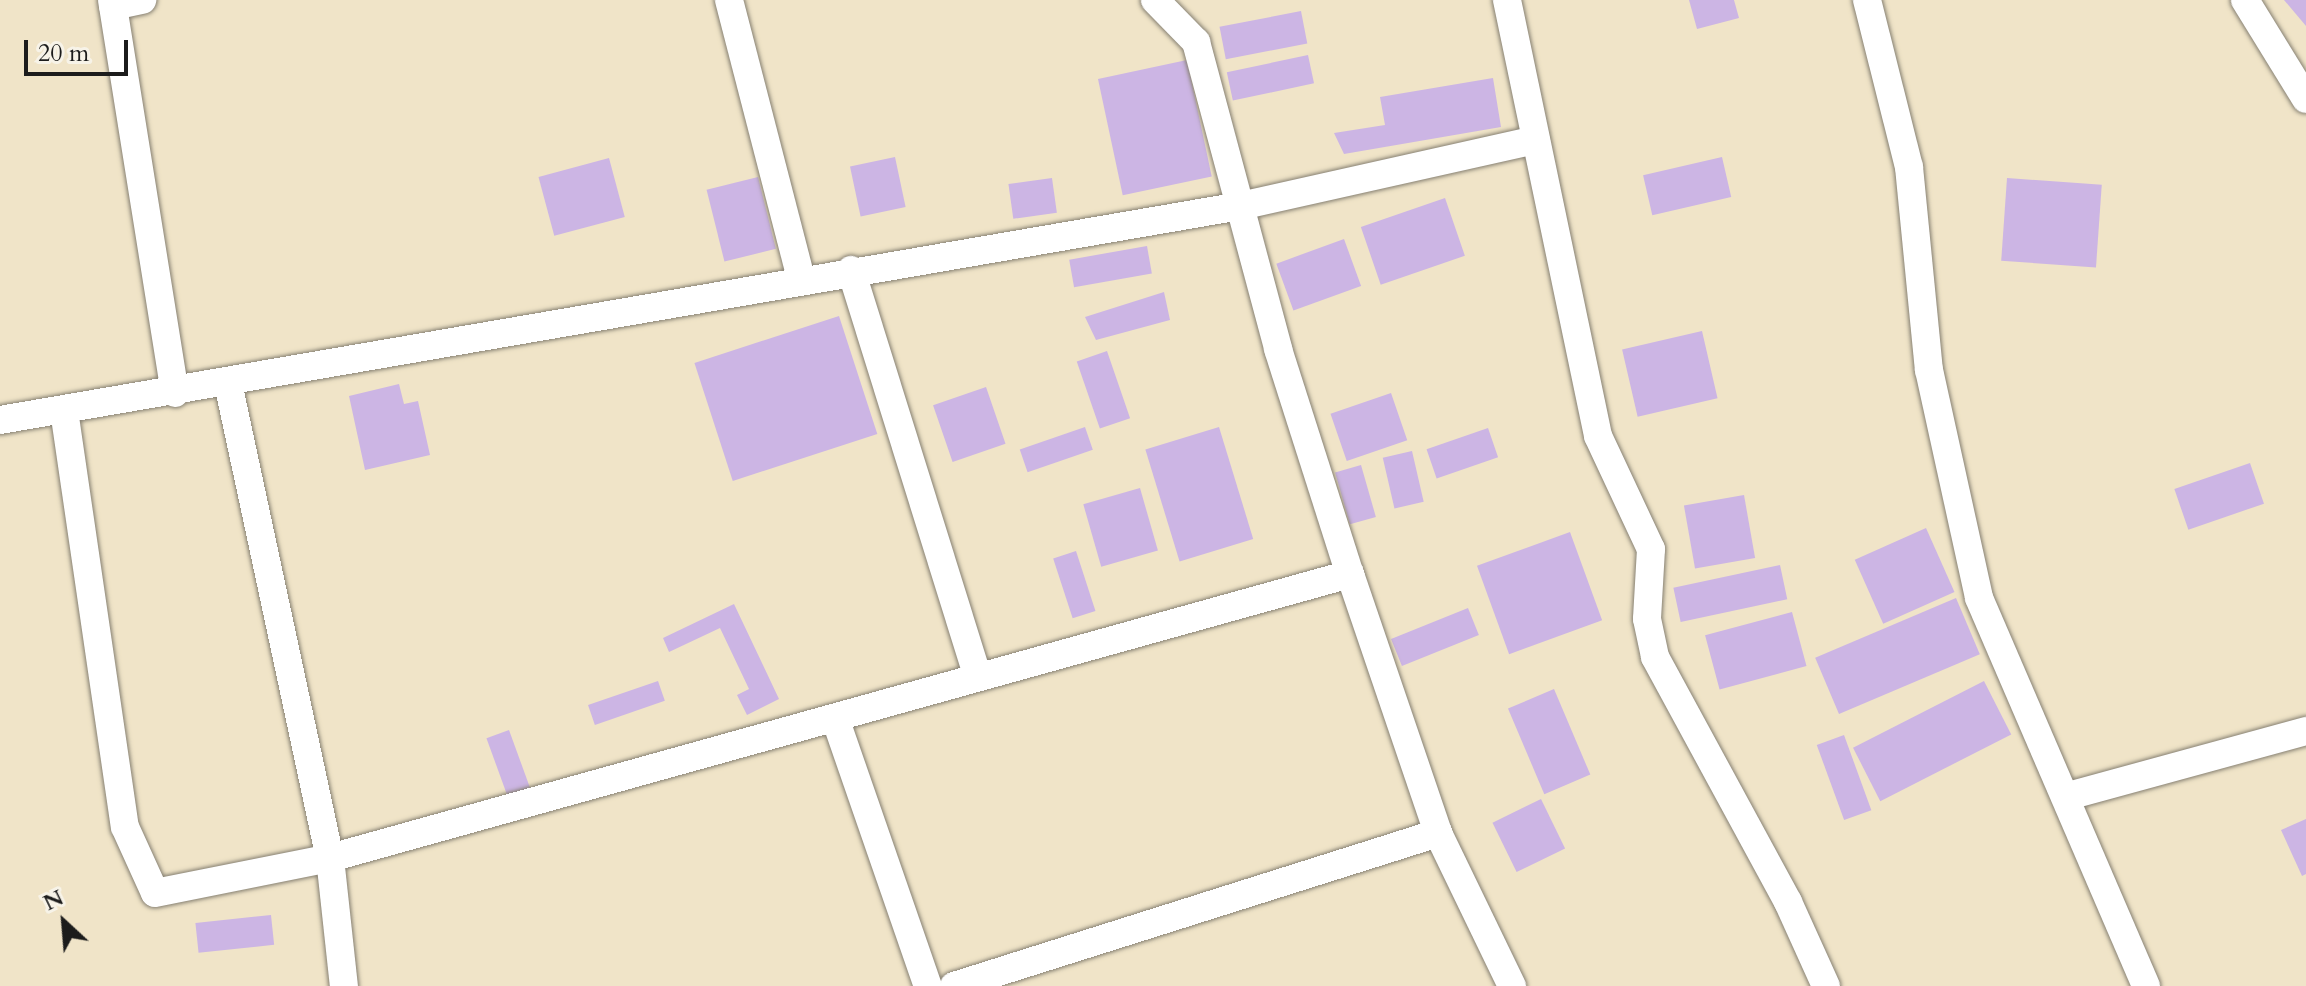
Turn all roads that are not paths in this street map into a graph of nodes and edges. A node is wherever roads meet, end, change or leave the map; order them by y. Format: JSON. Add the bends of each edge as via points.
{"nodes":[{"id":1,"x":142,"y":0,"type":"edge"},
{"id":2,"x":729,"y":0,"type":"edge"},
{"id":3,"x":1155,"y":0,"type":"edge"},
{"id":4,"x":1507,"y":0,"type":"edge"},
{"id":5,"x":1867,"y":0,"type":"edge"},
{"id":6,"x":2245,"y":0,"type":"edge"},
{"id":7,"x":112,"y":3,"type":"edge"},
{"id":8,"x":2306,"y":99,"type":"edge"},
{"id":9,"x":1536,"y":140,"type":"junction"},
{"id":10,"x":1240,"y":206,"type":"junction"},
{"id":11,"x":851,"y":270,"type":"junction"},
{"id":12,"x":801,"y":279,"type":"junction"},
{"id":13,"x":228,"y":383,"type":"junction"},
{"id":14,"x":175,"y":393,"type":"junction"},
{"id":15,"x":64,"y":410,"type":"junction"},
{"id":16,"x":0,"y":420,"type":"edge"},
{"id":17,"x":1350,"y":574,"type":"junction"},
{"id":18,"x":978,"y":677,"type":"junction"},
{"id":19,"x":835,"y":718,"type":"junction"},
{"id":20,"x":2306,"y":731,"type":"edge"},
{"id":21,"x":2068,"y":796,"type":"junction"},
{"id":22,"x":1438,"y":833,"type":"junction"},
{"id":23,"x":330,"y":858,"type":"junction"},
{"id":24,"x":344,"y":986,"type":"edge"},
{"id":25,"x":928,"y":986,"type":"edge"},
{"id":26,"x":954,"y":986,"type":"edge"},
{"id":27,"x":1512,"y":986,"type":"edge"},
{"id":28,"x":1826,"y":986,"type":"edge"},
{"id":29,"x":2146,"y":986,"type":"edge"}],
"edges":[{"from":1,"to":7,"type":"street"},
{"from":2,"to":12,"type":"street"},
{"from":3,"to":10,"type":"street","via":[[1196,42]]},
{"from":4,"to":9,"type":"street"},
{"from":5,"to":21,"type":"street","via":[[1909,167],[1929,370],[1979,598]]},
{"from":6,"to":8,"type":"street"},
{"from":7,"to":14,"type":"street"},
{"from":9,"to":10,"type":"street"},
{"from":9,"to":28,"type":"street","via":[[1598,436],[1651,549],[1647,619],[1655,657],[1788,902]]},
{"from":10,"to":11,"type":"street"},
{"from":10,"to":17,"type":"street","via":[[1278,349]]},
{"from":11,"to":12,"type":"street"},
{"from":11,"to":18,"type":"street"},
{"from":12,"to":13,"type":"street"},
{"from":13,"to":14,"type":"street"},
{"from":13,"to":23,"type":"street"},
{"from":14,"to":15,"type":"street"},
{"from":15,"to":16,"type":"street"},
{"from":15,"to":23,"type":"street","via":[[125,827],[155,893]]},
{"from":17,"to":18,"type":"street"},
{"from":17,"to":22,"type":"street"},
{"from":18,"to":19,"type":"street"},
{"from":19,"to":23,"type":"street"},
{"from":19,"to":25,"type":"street"},
{"from":20,"to":21,"type":"street"},
{"from":21,"to":29,"type":"street"},
{"from":22,"to":26,"type":"street"},
{"from":22,"to":27,"type":"street"},
{"from":23,"to":24,"type":"street"}]}
